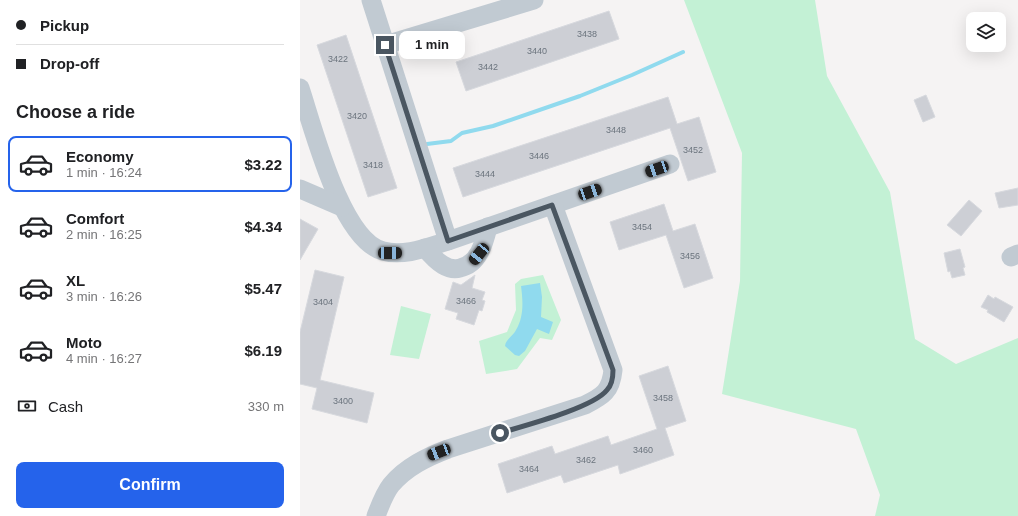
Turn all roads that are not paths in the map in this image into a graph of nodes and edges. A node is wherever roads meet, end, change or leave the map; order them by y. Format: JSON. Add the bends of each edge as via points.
{"nodes":[{"id":1,"x":371,"y":0,"type":"edge"},
{"id":2,"x":534,"y":0,"type":"edge"},
{"id":3,"x":385,"y":45,"type":"junction"},
{"id":4,"x":300,"y":88,"type":"edge"},
{"id":5,"x":670,"y":164,"type":"dead end"},
{"id":6,"x":300,"y":189,"type":"edge"},
{"id":7,"x":552,"y":205,"type":"junction"},
{"id":8,"x":342,"y":207,"type":"junction"},
{"id":9,"x":488,"y":227,"type":"junction"},
{"id":10,"x":448,"y":241,"type":"junction"},
{"id":11,"x":425,"y":248,"type":"junction"},
{"id":12,"x":376,"y":516,"type":"edge"}],
"edges":[{"from":1,"to":3,"type":"street"},
{"from":2,"to":3,"type":"street"},
{"from":3,"to":10,"type":"street"},
{"from":4,"to":8,"type":"street"},
{"from":5,"to":7,"type":"street"},
{"from":6,"to":8,"type":"street"},
{"from":7,"to":9,"type":"street"},
{"from":7,"to":12,"type":"street","via":[[613,370],[608,390],[585,405],[430,456],[406,471],[391,486]]},
{"from":8,"to":11,"type":"street","via":[[362,238],[376,249],[401,253]]},
{"from":9,"to":10,"type":"street"},
{"from":9,"to":11,"type":"street","via":[[479,254],[467,266],[458,269],[444,266]]},
{"from":10,"to":11,"type":"street"}]}
